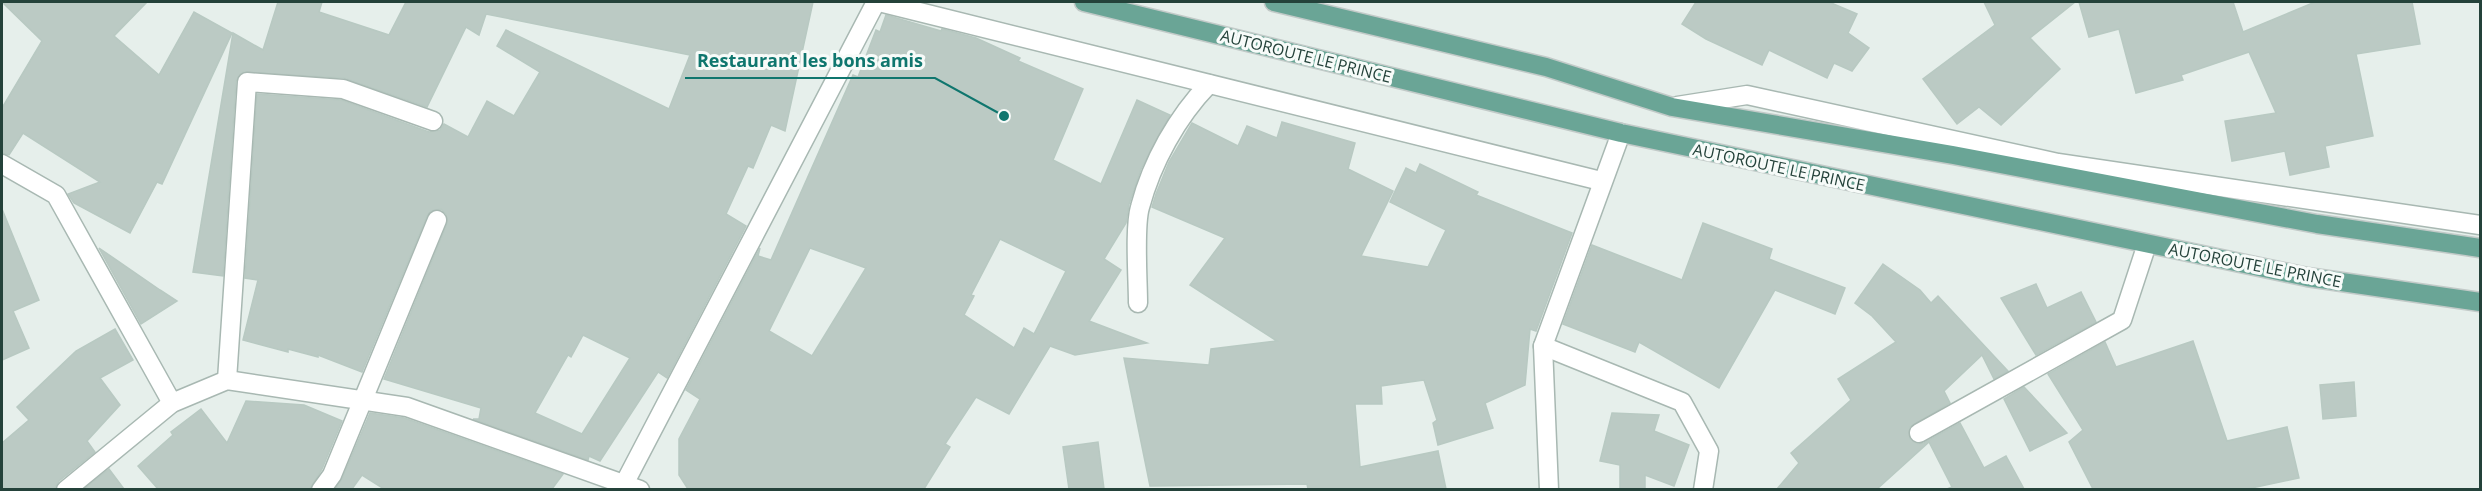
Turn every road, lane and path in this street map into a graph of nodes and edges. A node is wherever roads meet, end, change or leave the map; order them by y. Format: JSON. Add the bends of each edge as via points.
{"nodes":[{"id":1,"x":878,"y":2,"type":"edge"},
{"id":2,"x":1084,"y":2,"type":"edge"},
{"id":3,"x":1274,"y":2,"type":"edge"},
{"id":4,"x":1209,"y":84,"type":"junction"},
{"id":5,"x":1672,"y":107,"type":"junction"},
{"id":6,"x":433,"y":121,"type":"dead end"},
{"id":7,"x":1621,"y":133,"type":"junction"},
{"id":8,"x":2,"y":164,"type":"edge"},
{"id":9,"x":1601,"y":181,"type":"junction"},
{"id":10,"x":437,"y":220,"type":"dead end"},
{"id":11,"x":2481,"y":225,"type":"edge"},
{"id":12,"x":2147,"y":244,"type":"junction"},
{"id":13,"x":2481,"y":248,"type":"edge"},
{"id":14,"x":2481,"y":302,"type":"edge"},
{"id":15,"x":1138,"y":303,"type":"dead end"},
{"id":16,"x":1543,"y":346,"type":"junction"},
{"id":17,"x":227,"y":380,"type":"junction"},
{"id":18,"x":361,"y":400,"type":"junction"},
{"id":19,"x":172,"y":403,"type":"junction"},
{"id":20,"x":1919,"y":433,"type":"dead end"},
{"id":21,"x":629,"y":487,"type":"edge"},
{"id":22,"x":66,"y":489,"type":"edge"},
{"id":23,"x":321,"y":489,"type":"edge"},
{"id":24,"x":1549,"y":489,"type":"edge"},
{"id":25,"x":1703,"y":489,"type":"edge"}],
"edges":[{"from":1,"to":4,"type":"street"},
{"from":1,"to":21,"type":"street"},
{"from":2,"to":7,"type":"main road","name":"AUTOROUTE LE PRINCE"},
{"from":3,"to":5,"type":"main road","via":[[1546,67]]},
{"from":4,"to":9,"type":"street"},
{"from":4,"to":15,"type":"street","via":[[1186,108],[1169,135],[1139,208]]},
{"from":5,"to":11,"type":"street","via":[[1746,95],[2058,163]]},
{"from":5,"to":13,"type":"main road","via":[[2317,224]]},
{"from":6,"to":17,"type":"street","via":[[343,89],[247,82]]},
{"from":7,"to":9,"type":"street"},
{"from":7,"to":12,"type":"main road","name":"AUTOROUTE LE PRINCE"},
{"from":8,"to":19,"type":"street","via":[[56,195]]},
{"from":9,"to":16,"type":"street"},
{"from":10,"to":18,"type":"street"},
{"from":12,"to":14,"type":"main road","name":"AUTOROUTE LE PRINCE","via":[[2307,277]]},
{"from":12,"to":20,"type":"street","via":[[2122,320]]},
{"from":16,"to":24,"type":"street"},
{"from":16,"to":25,"type":"street","via":[[1682,402],[1709,451]]},
{"from":17,"to":18,"type":"street"},
{"from":17,"to":19,"type":"street"},
{"from":18,"to":21,"type":"street","via":[[407,407]]},
{"from":18,"to":23,"type":"street","via":[[332,475]]},
{"from":19,"to":22,"type":"street"}]}
